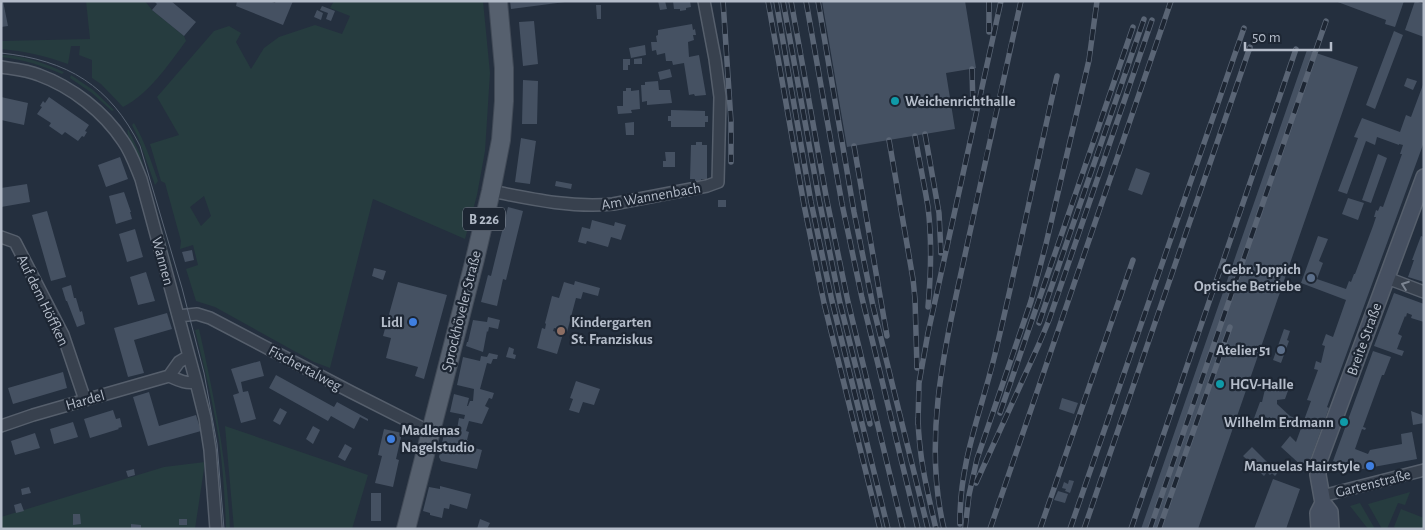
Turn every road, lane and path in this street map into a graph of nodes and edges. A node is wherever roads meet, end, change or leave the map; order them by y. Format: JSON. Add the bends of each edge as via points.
{"nodes":[{"id":1,"x":498,"y":1,"type":"edge"},
{"id":2,"x":704,"y":1,"type":"edge"},
{"id":3,"x":1,"y":67,"type":"edge"},
{"id":4,"x":1424,"y":177,"type":"edge"},
{"id":5,"x":491,"y":191,"type":"junction"},
{"id":6,"x":1,"y":237,"type":"edge"},
{"id":7,"x":1387,"y":278,"type":"junction"},
{"id":8,"x":1424,"y":292,"type":"edge"},
{"id":9,"x":178,"y":316,"type":"junction"},
{"id":10,"x":189,"y":356,"type":"junction"},
{"id":11,"x":169,"y":376,"type":"junction"},
{"id":12,"x":196,"y":382,"type":"junction"},
{"id":13,"x":85,"y":400,"type":"junction"},
{"id":14,"x":1,"y":426,"type":"edge"},
{"id":15,"x":430,"y":432,"type":"junction"},
{"id":16,"x":1424,"y":470,"type":"edge"},
{"id":17,"x":1322,"y":500,"type":"junction"},
{"id":18,"x":216,"y":529,"type":"edge"},
{"id":19,"x":406,"y":529,"type":"edge"},
{"id":20,"x":1319,"y":529,"type":"edge"},
{"id":21,"x":1331,"y":529,"type":"edge"}],
"edges":[{"from":1,"to":5,"type":"main road","name":"Sprockhöveler Straße","number":"B 226","via":[[504,101],[502,140]]},
{"from":2,"to":5,"type":"street","name":"Am Wannenbach","via":[[720,97],[718,182],[599,205],[532,199]]},
{"from":3,"to":9,"type":"street","name":"Wannen","via":[[39,75],[76,94],[124,141],[141,180]]},
{"from":4,"to":7,"type":"street","name":"Breite Straße"},
{"from":5,"to":15,"type":"main road","name":"Sprockhöveler Straße","number":"B 226"},
{"from":6,"to":13,"type":"street","name":"Auf dem Höffken","via":[[14,242],[63,335]]},
{"from":8,"to":7,"type":"street","one_way":true},
{"from":7,"to":17,"type":"street","name":"Breite Straße","via":[[1318,464]]},
{"from":9,"to":10,"type":"street","name":"Wannen"},
{"from":9,"to":15,"type":"street","name":"Fischertalweg","via":[[197,314],[210,318]]},
{"from":10,"to":11,"type":"street","via":[[179,362]]},
{"from":10,"to":12,"type":"street","name":"Wannen"},
{"from":11,"to":12,"type":"street","via":[[183,382]]},
{"from":11,"to":13,"type":"street","name":"Hardel"},
{"from":12,"to":18,"type":"street","name":"Wannen","via":[[210,450]]},
{"from":13,"to":14,"type":"street","name":"Hardel"},
{"from":15,"to":19,"type":"main road","name":"Sprockhöveler Straße","number":"B 226"},
{"from":16,"to":17,"type":"street","name":"Gartenstraße"},
{"from":17,"to":20,"type":"street","name":"Breite Straße","via":[[1318,513]]},
{"from":17,"to":21,"type":"street","name":"Breite Straße","via":[[1330,512]]}]}
